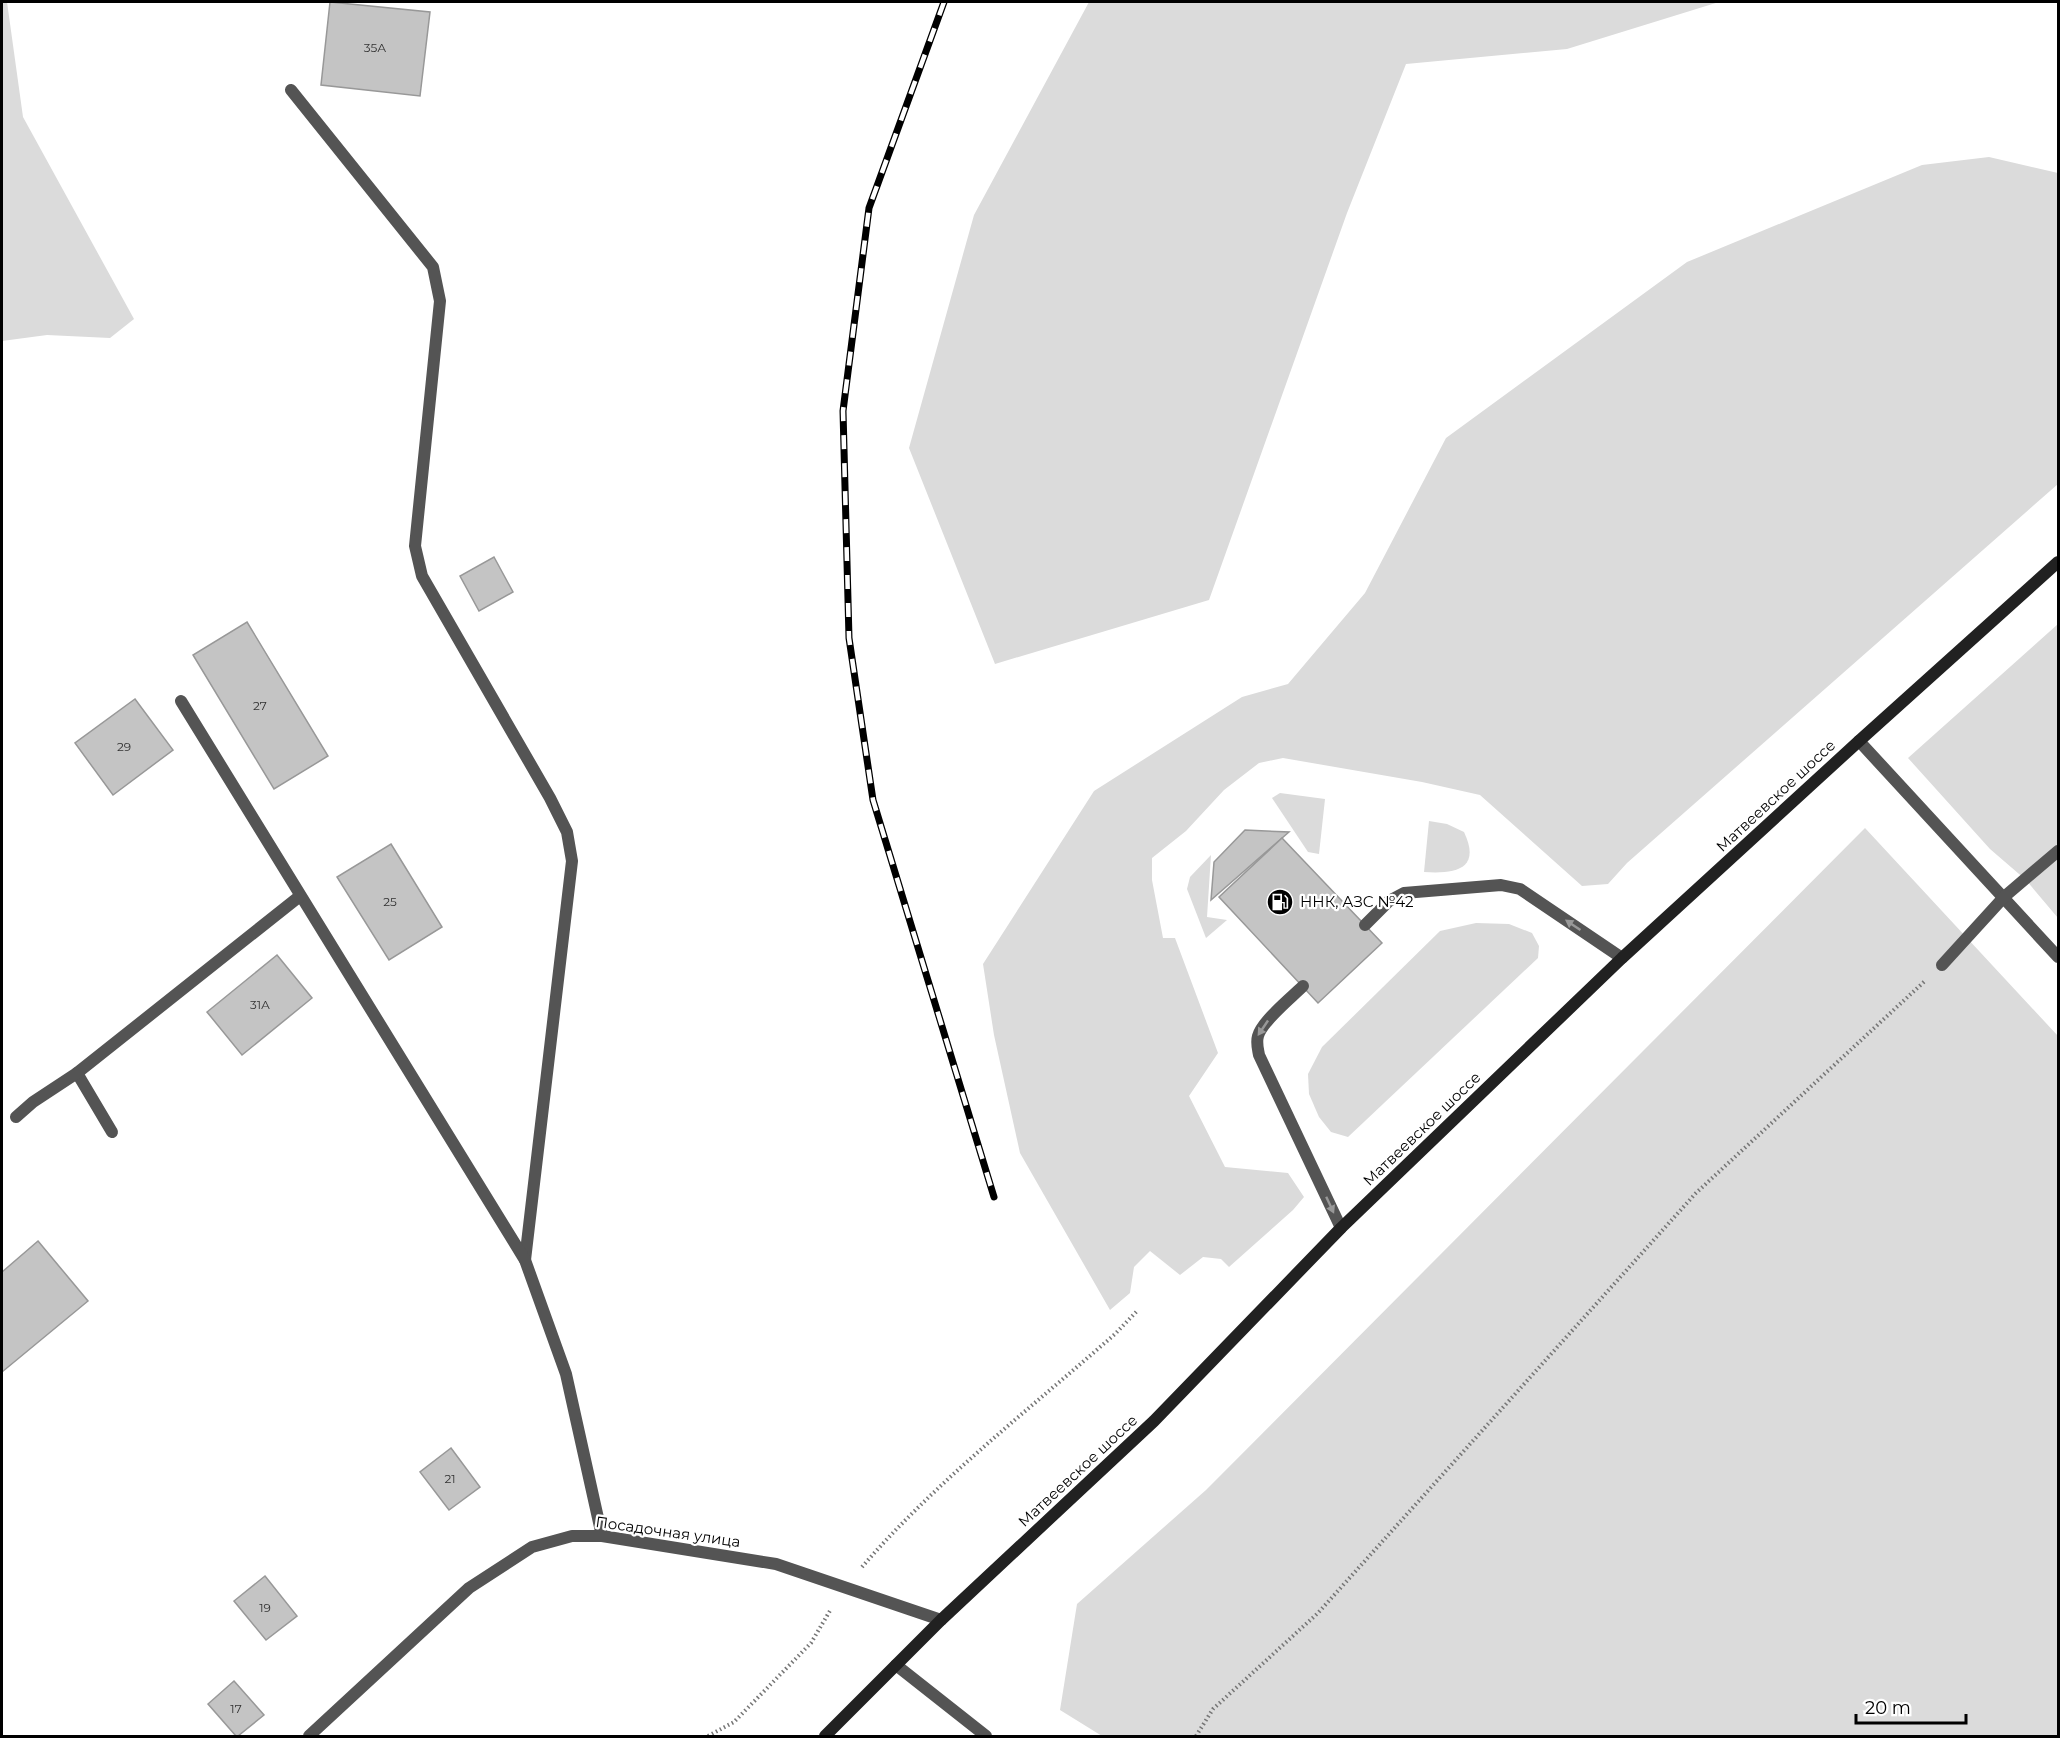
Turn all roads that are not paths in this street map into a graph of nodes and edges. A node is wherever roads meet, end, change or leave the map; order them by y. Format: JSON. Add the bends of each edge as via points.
{"nodes":[{"id":1,"x":291,"y":90,"type":"dead end"},
{"id":2,"x":2058,"y":562,"type":"edge"},
{"id":3,"x":181,"y":701,"type":"dead end"},
{"id":4,"x":1859,"y":741,"type":"junction"},
{"id":5,"x":2058,"y":851,"type":"edge"},
{"id":6,"x":300,"y":896,"type":"junction"},
{"id":7,"x":2004,"y":897,"type":"junction"},
{"id":8,"x":1365,"y":925,"type":"dead end"},
{"id":9,"x":2058,"y":957,"type":"edge"},
{"id":10,"x":1622,"y":958,"type":"junction"},
{"id":11,"x":1942,"y":965,"type":"road end"},
{"id":12,"x":1304,"y":986,"type":"dead end"},
{"id":13,"x":77,"y":1073,"type":"junction"},
{"id":14,"x":16,"y":1117,"type":"dead end"},
{"id":15,"x":112,"y":1132,"type":"dead end"},
{"id":16,"x":1341,"y":1228,"type":"junction"},
{"id":17,"x":525,"y":1260,"type":"junction"},
{"id":18,"x":602,"y":1536,"type":"junction"},
{"id":19,"x":941,"y":1620,"type":"junction"},
{"id":20,"x":896,"y":1665,"type":"junction"},
{"id":21,"x":309,"y":1737,"type":"edge"},
{"id":22,"x":825,"y":1737,"type":"edge"},
{"id":23,"x":986,"y":1737,"type":"edge"}],
"edges":[{"from":1,"to":17,"type":"street","via":[[433,267],[440,301],[415,546],[422,576],[567,832],[572,861]]},
{"from":2,"to":4,"type":"main road","name":"Матвеевское шоссе"},
{"from":3,"to":6,"type":"street"},
{"from":4,"to":7,"type":"street"},
{"from":4,"to":10,"type":"main road","name":"Матвеевское шоссе"},
{"from":5,"to":7,"type":"street"},
{"from":6,"to":13,"type":"street"},
{"from":6,"to":17,"type":"street"},
{"from":7,"to":9,"type":"street"},
{"from":7,"to":11,"type":"street"},
{"from":10,"to":8,"type":"street","one_way":true,"via":[[1520,889],[1501,885],[1404,893],[1389,901]]},
{"from":10,"to":16,"type":"main road","name":"Матвеевское шоссе"},
{"from":12,"to":16,"type":"street","one_way":true,"via":[[1263,1026],[1257,1045]]},
{"from":13,"to":14,"type":"street"},
{"from":13,"to":15,"type":"street"},
{"from":16,"to":19,"type":"main road","name":"Матвеевское шоссе","via":[[1154,1421]]},
{"from":17,"to":18,"type":"street","via":[[566,1374]]},
{"from":18,"to":19,"type":"street","name":"Посадочная улица","via":[[776,1564]]},
{"from":18,"to":21,"type":"street","name":"Посадочная улица","via":[[572,1536],[532,1547],[469,1588]]},
{"from":19,"to":20,"type":"main road","name":"Матвеевское шоссе"},
{"from":20,"to":22,"type":"main road","name":"Матвеевское шоссе"},
{"from":20,"to":23,"type":"street"}]}
